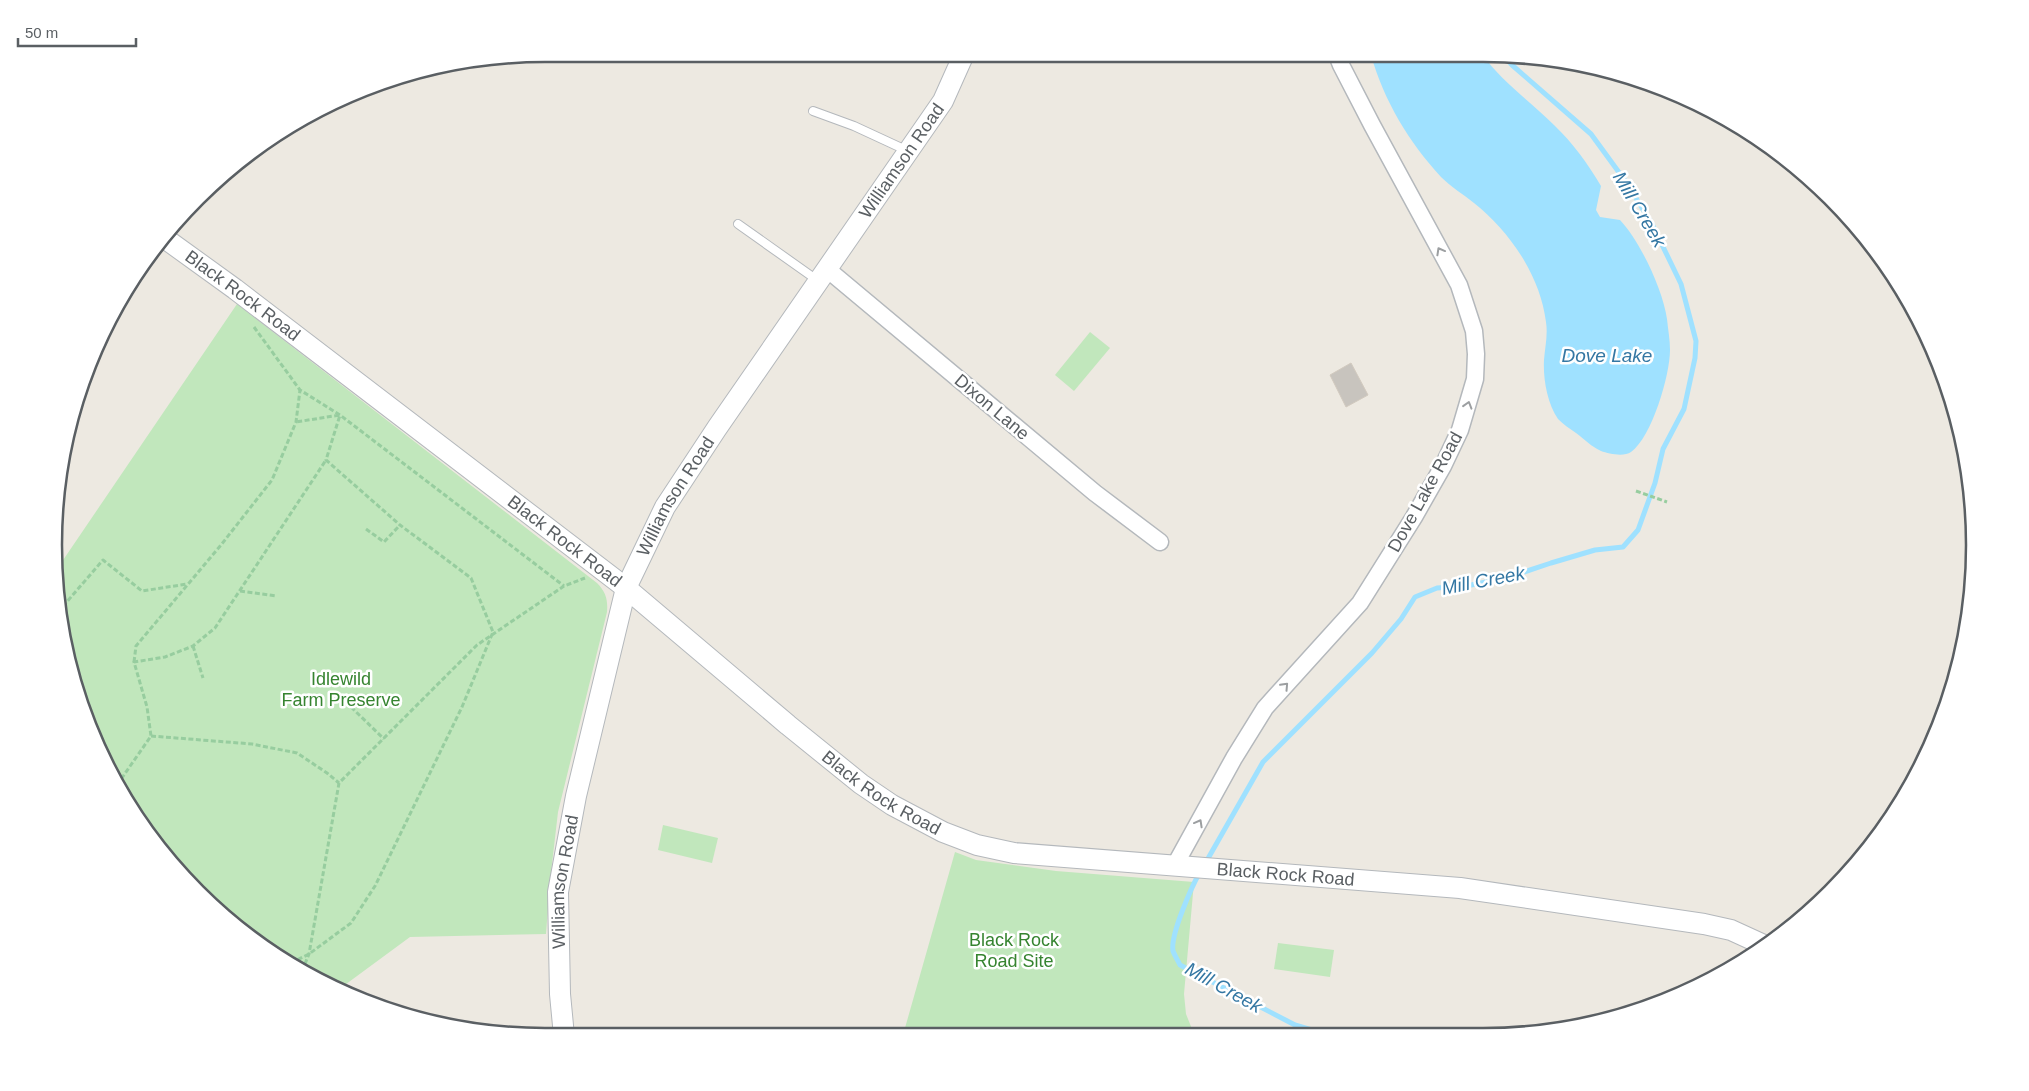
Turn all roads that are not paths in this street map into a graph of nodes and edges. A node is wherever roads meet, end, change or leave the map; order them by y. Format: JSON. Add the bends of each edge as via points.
{"nodes":[{"id":1,"x":960,"y":62,"type":"edge"},
{"id":2,"x":1339,"y":62,"type":"edge"},
{"id":3,"x":813,"y":111,"type":"dead end"},
{"id":4,"x":908,"y":152,"type":"junction"},
{"id":5,"x":738,"y":224,"type":"dead end"},
{"id":6,"x":170,"y":241,"type":"edge"},
{"id":7,"x":823,"y":275,"type":"junction"},
{"id":8,"x":1160,"y":542,"type":"dead end"},
{"id":9,"x":626,"y":588,"type":"junction"},
{"id":10,"x":1183,"y":866,"type":"junction"},
{"id":11,"x":1758,"y":943,"type":"edge"},
{"id":12,"x":563,"y":1028,"type":"edge"}],
"edges":[{"from":1,"to":4,"type":"street","name":"Williamson Road","via":[[943,101]]},
{"from":10,"to":2,"type":"street","name":"Dove Lake Road","one_way":true,"via":[[1234,758],[1265,708],[1360,603],[1414,517],[1460,430],[1475,379],[1474,331],[1459,284]]},
{"from":3,"to":4,"type":"lane"},
{"from":4,"to":7,"type":"street","name":"Williamson Road"},
{"from":5,"to":7,"type":"lane"},
{"from":6,"to":9,"type":"street","name":"Black Rock Road"},
{"from":7,"to":8,"type":"street","name":"Dixon Lane"},
{"from":7,"to":9,"type":"street","name":"Williamson Road","via":[[665,507]]},
{"from":9,"to":10,"type":"street","name":"Black Rock Road","via":[[818,750],[861,784],[914,819],[977,845],[1014,854]]},
{"from":9,"to":12,"type":"street","name":"Williamson Road","via":[[576,796],[558,892]]},
{"from":10,"to":11,"type":"street","name":"Black Rock Road","via":[[1460,888],[1704,924],[1731,930]]}]}
